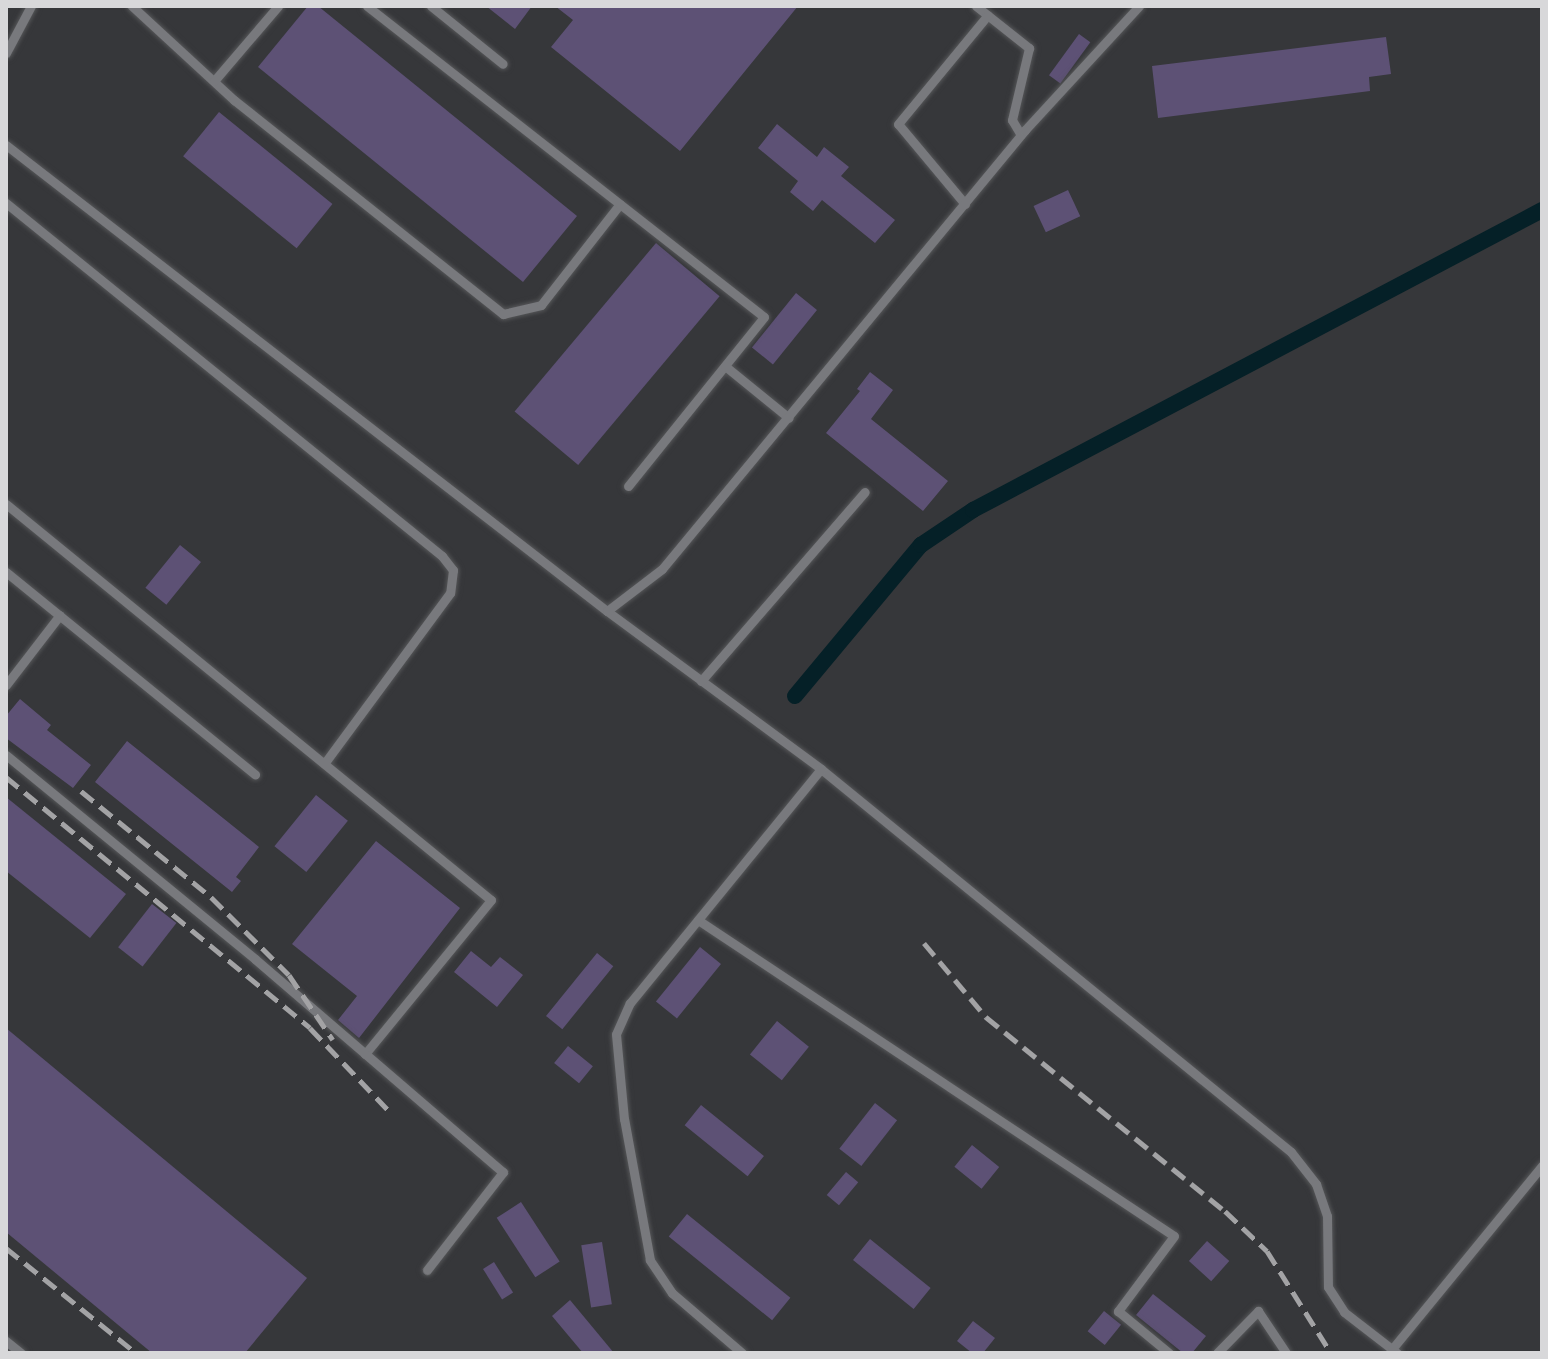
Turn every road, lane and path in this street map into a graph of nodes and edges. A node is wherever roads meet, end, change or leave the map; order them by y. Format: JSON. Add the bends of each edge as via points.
{"nodes":[{"id":1,"x":31,"y":6,"type":"edge"},
{"id":2,"x":132,"y":6,"type":"edge"},
{"id":3,"x":278,"y":6,"type":"edge"},
{"id":4,"x":367,"y":6,"type":"edge"},
{"id":5,"x":431,"y":6,"type":"edge"},
{"id":6,"x":976,"y":6,"type":"edge"},
{"id":7,"x":1139,"y":6,"type":"edge"},
{"id":8,"x":988,"y":15,"type":"junction"},
{"id":9,"x":6,"y":53,"type":"edge"},
{"id":10,"x":503,"y":64,"type":"dead end"},
{"id":11,"x":214,"y":81,"type":"junction"},
{"id":12,"x":1021,"y":135,"type":"junction"},
{"id":13,"x":6,"y":145,"type":"edge"},
{"id":14,"x":6,"y":203,"type":"edge"},
{"id":15,"x":620,"y":204,"type":"junction"},
{"id":16,"x":965,"y":204,"type":"junction"},
{"id":17,"x":725,"y":366,"type":"junction"},
{"id":18,"x":789,"y":418,"type":"junction"},
{"id":19,"x":628,"y":486,"type":"dead end"},
{"id":20,"x":865,"y":492,"type":"dead end"},
{"id":21,"x":6,"y":504,"type":"edge"},
{"id":22,"x":6,"y":572,"type":"edge"},
{"id":23,"x":607,"y":611,"type":"junction"},
{"id":24,"x":60,"y":615,"type":"junction"},
{"id":25,"x":701,"y":681,"type":"junction"},
{"id":26,"x":6,"y":685,"type":"edge"},
{"id":27,"x":6,"y":755,"type":"edge"},
{"id":28,"x":324,"y":764,"type":"junction"},
{"id":29,"x":821,"y":769,"type":"junction"},
{"id":30,"x":255,"y":774,"type":"dead end"},
{"id":31,"x":698,"y":920,"type":"junction"},
{"id":32,"x":365,"y":1054,"type":"junction"},
{"id":33,"x":1542,"y":1166,"type":"edge"},
{"id":34,"x":427,"y":1270,"type":"dead end"},
{"id":35,"x":6,"y":1341,"type":"edge"},
{"id":36,"x":1395,"y":1351,"type":"edge"},
{"id":37,"x":21,"y":1353,"type":"edge"},
{"id":38,"x":742,"y":1353,"type":"edge"},
{"id":39,"x":1169,"y":1353,"type":"edge"},
{"id":40,"x":1217,"y":1353,"type":"edge"},
{"id":41,"x":1286,"y":1353,"type":"edge"}],
"edges":[{"from":1,"to":9,"type":"lane"},
{"from":2,"to":11,"type":"lane"},
{"from":3,"to":11,"type":"lane"},
{"from":4,"to":15,"type":"lane"},
{"from":5,"to":10,"type":"lane"},
{"from":6,"to":8,"type":"lane"},
{"from":7,"to":12,"type":"lane"},
{"from":8,"to":12,"type":"lane","via":[[1029,48],[1012,120]]},
{"from":8,"to":16,"type":"lane","via":[[898,124]]},
{"from":11,"to":15,"type":"lane","via":[[503,314],[541,305]]},
{"from":12,"to":16,"type":"lane"},
{"from":13,"to":23,"type":"lane"},
{"from":14,"to":28,"type":"lane","via":[[453,570],[450,593]]},
{"from":15,"to":17,"type":"lane","via":[[764,317]]},
{"from":16,"to":18,"type":"lane"},
{"from":17,"to":18,"type":"lane"},
{"from":17,"to":19,"type":"lane"},
{"from":18,"to":23,"type":"lane","via":[[662,569]]},
{"from":20,"to":25,"type":"lane"},
{"from":21,"to":28,"type":"lane"},
{"from":22,"to":24,"type":"lane"},
{"from":23,"to":25,"type":"lane"},
{"from":24,"to":26,"type":"lane"},
{"from":24,"to":30,"type":"lane"},
{"from":25,"to":29,"type":"lane"},
{"from":27,"to":32,"type":"lane"},
{"from":28,"to":32,"type":"lane","via":[[491,900]]},
{"from":29,"to":31,"type":"lane"},
{"from":29,"to":36,"type":"lane","via":[[1291,1152],[1316,1184],[1327,1216],[1328,1287],[1344,1312]]},
{"from":31,"to":38,"type":"lane","via":[[630,1003],[616,1034],[624,1119],[650,1260],[672,1293]]},
{"from":31,"to":39,"type":"lane","via":[[1174,1236],[1118,1311]]},
{"from":32,"to":34,"type":"lane","via":[[503,1172]]},
{"from":33,"to":36,"type":"lane"},
{"from":35,"to":37,"type":"lane"},
{"from":40,"to":41,"type":"lane","via":[[1258,1311]]}]}
